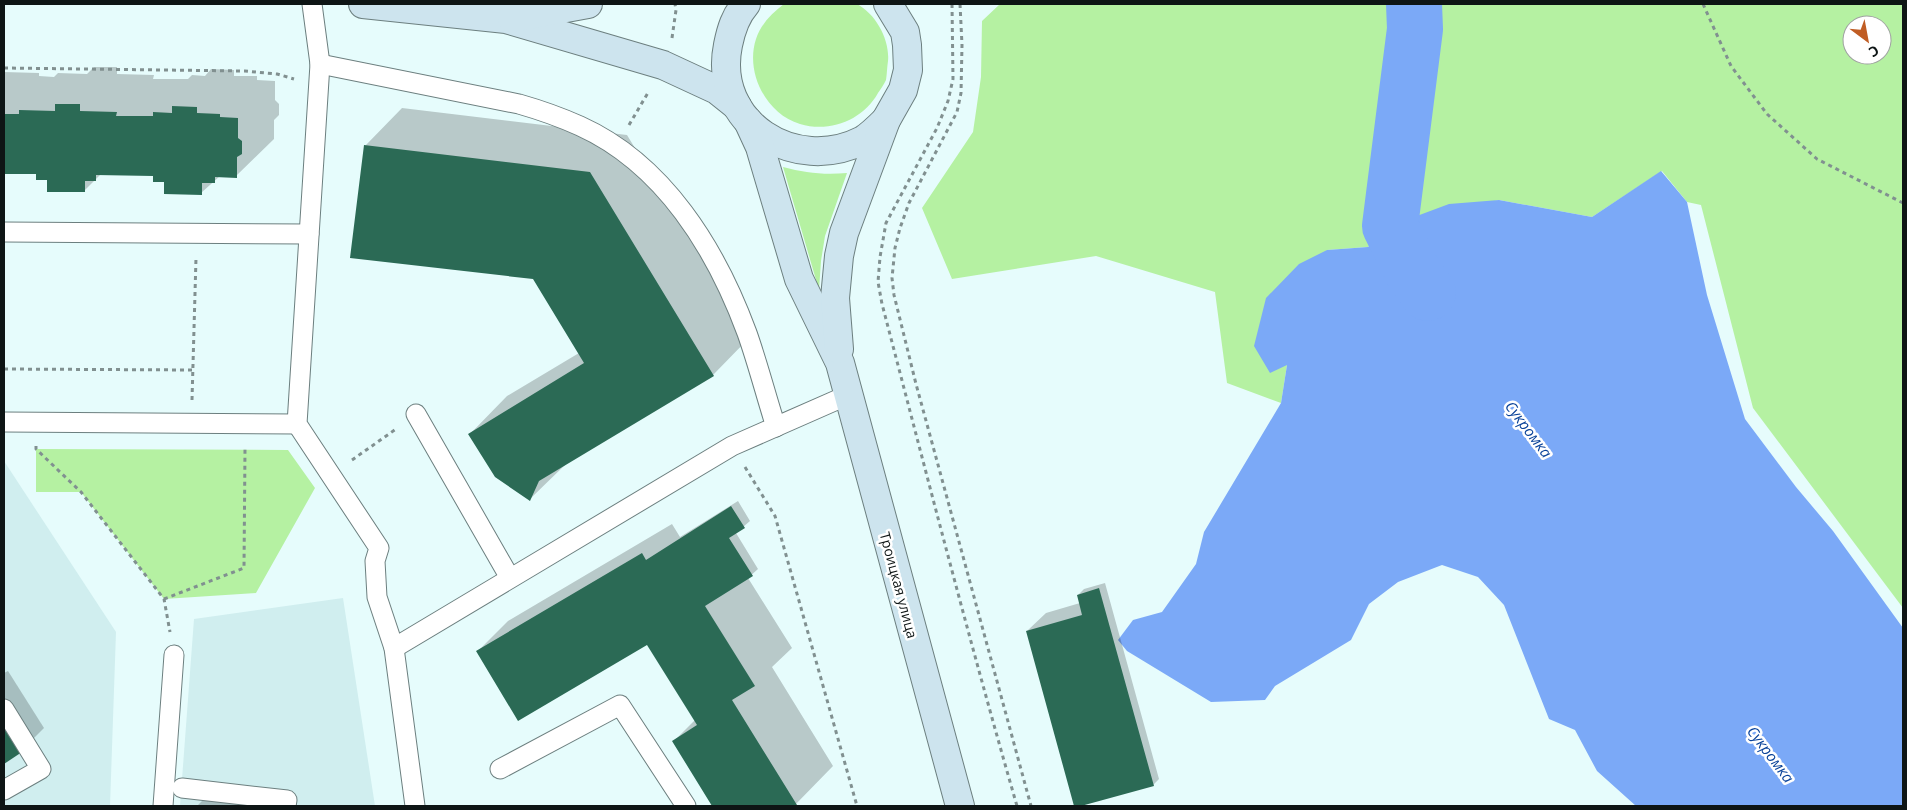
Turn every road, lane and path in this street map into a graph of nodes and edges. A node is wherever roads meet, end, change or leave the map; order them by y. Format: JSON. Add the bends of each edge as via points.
{"nodes":[{"id":1,"x":312,"y":4,"type":"edge"},
{"id":2,"x":363,"y":4,"type":"edge"},
{"id":3,"x":588,"y":4,"type":"edge"},
{"id":4,"x":746,"y":4,"type":"edge"},
{"id":5,"x":888,"y":4,"type":"edge"},
{"id":6,"x":901,"y":4,"type":"edge"},
{"id":7,"x":952,"y":4,"type":"edge"},
{"id":8,"x":960,"y":4,"type":"edge"},
{"id":9,"x":1703,"y":4,"type":"edge"},
{"id":10,"x":506,"y":19,"type":"junction"},
{"id":11,"x":904,"y":32,"type":"junction"},
{"id":12,"x":320,"y":64,"type":"junction"},
{"id":13,"x":4,"y":68,"type":"edge"},
{"id":14,"x":318,"y":86,"type":"junction"},
{"id":15,"x":742,"y":114,"type":"junction"},
{"id":16,"x":886,"y":120,"type":"junction"},
{"id":17,"x":1903,"y":203,"type":"edge"},
{"id":18,"x":4,"y":232,"type":"edge"},
{"id":19,"x":197,"y":233,"type":"junction"},
{"id":20,"x":309,"y":234,"type":"junction"},
{"id":21,"x":840,"y":363,"type":"junction"},
{"id":22,"x":4,"y":369,"type":"edge"},
{"id":23,"x":193,"y":370,"type":"junction"},
{"id":24,"x":848,"y":395,"type":"junction"},
{"id":25,"x":416,"y":414,"type":"joint"},
{"id":26,"x":4,"y":422,"type":"edge"},
{"id":27,"x":34,"y":422,"type":"junction"},
{"id":28,"x":191,"y":424,"type":"junction"},
{"id":29,"x":245,"y":424,"type":"junction"},
{"id":30,"x":297,"y":424,"type":"junction"},
{"id":31,"x":776,"y":427,"type":"junction"},
{"id":32,"x":732,"y":446,"type":"junction"},
{"id":33,"x":347,"y":464,"type":"dead end"},
{"id":34,"x":510,"y":578,"type":"junction"},
{"id":35,"x":164,"y":599,"type":"junction"},
{"id":36,"x":394,"y":648,"type":"junction"},
{"id":37,"x":174,"y":655,"type":"joint"},
{"id":38,"x":4,"y":709,"type":"edge"},
{"id":39,"x":500,"y":769,"type":"dead end"},
{"id":40,"x":182,"y":788,"type":"dead end"},
{"id":41,"x":4,"y":790,"type":"edge"},
{"id":42,"x":163,"y":806,"type":"edge"},
{"id":43,"x":286,"y":806,"type":"edge"},
{"id":44,"x":415,"y":806,"type":"edge"},
{"id":45,"x":686,"y":806,"type":"edge"},
{"id":46,"x":857,"y":806,"type":"edge"},
{"id":47,"x":960,"y":806,"type":"edge"},
{"id":48,"x":1017,"y":806,"type":"edge"},
{"id":49,"x":1031,"y":806,"type":"edge"}],
"edges":[{"from":1,"to":12,"type":"lane"},
{"from":2,"to":10,"type":"street"},
{"from":3,"to":10,"type":"street"},
{"from":4,"to":15,"type":"street","via":[[731,30],[726,52],[726,71]]},
{"from":5,"to":11,"type":"street"},
{"from":6,"to":11,"type":"lane"},
{"from":7,"to":48,"type":"path","via":[[953,79],[948,101],[886,223],[878,282],[931,492]]},
{"from":8,"to":49,"type":"path","via":[[961,93],[957,112],[904,216],[895,248],[892,278],[916,384]]},
{"from":9,"to":17,"type":"path","via":[[1731,66],[1767,114],[1817,159]]},
{"from":10,"to":15,"type":"street","via":[[663,65],[717,90]]},
{"from":11,"to":16,"type":"street","via":[[908,70],[903,90]]},
{"from":12,"to":14,"type":"lane"},
{"from":12,"to":31,"type":"lane","via":[[534,109],[581,126],[637,162],[673,198],[714,262],[747,333]]},
{"from":13,"to":14,"type":"path","via":[[245,71],[277,74]]},
{"from":14,"to":20,"type":"lane"},
{"from":15,"to":16,"type":"street","via":[[768,139],[802,152],[843,148],[864,139]]},
{"from":15,"to":21,"type":"street","via":[[760,147],[799,279]]},
{"from":16,"to":21,"type":"street","via":[[850,213],[839,256],[835,298]]},
{"from":18,"to":19,"type":"lane"},
{"from":19,"to":20,"type":"lane"},
{"from":19,"to":23,"type":"path"},
{"from":20,"to":30,"type":"lane"},
{"from":21,"to":24,"type":"street","name":"Троицкая улица"},
{"from":22,"to":23,"type":"path"},
{"from":23,"to":28,"type":"path"},
{"from":24,"to":31,"type":"lane"},
{"from":24,"to":47,"type":"street","name":"Троицкая улица"},
{"from":25,"to":33,"type":"path"},
{"from":25,"to":34,"type":"lane"},
{"from":26,"to":27,"type":"lane"},
{"from":27,"to":28,"type":"lane"},
{"from":27,"to":35,"type":"path","via":[[36,449],[81,492]]},
{"from":28,"to":29,"type":"lane"},
{"from":29,"to":30,"type":"lane"},
{"from":29,"to":35,"type":"path","via":[[244,568]]},
{"from":30,"to":36,"type":"lane","via":[[379,548],[375,561],[377,597]]},
{"from":31,"to":32,"type":"lane"},
{"from":32,"to":34,"type":"lane"},
{"from":32,"to":46,"type":"path","via":[[775,516]]},
{"from":34,"to":36,"type":"lane"},
{"from":35,"to":37,"type":"path"},
{"from":36,"to":44,"type":"lane"},
{"from":37,"to":42,"type":"lane"},
{"from":38,"to":41,"type":"lane","via":[[41,769]]},
{"from":39,"to":45,"type":"lane","via":[[620,705]]},
{"from":40,"to":43,"type":"lane","via":[[287,800]]}]}
